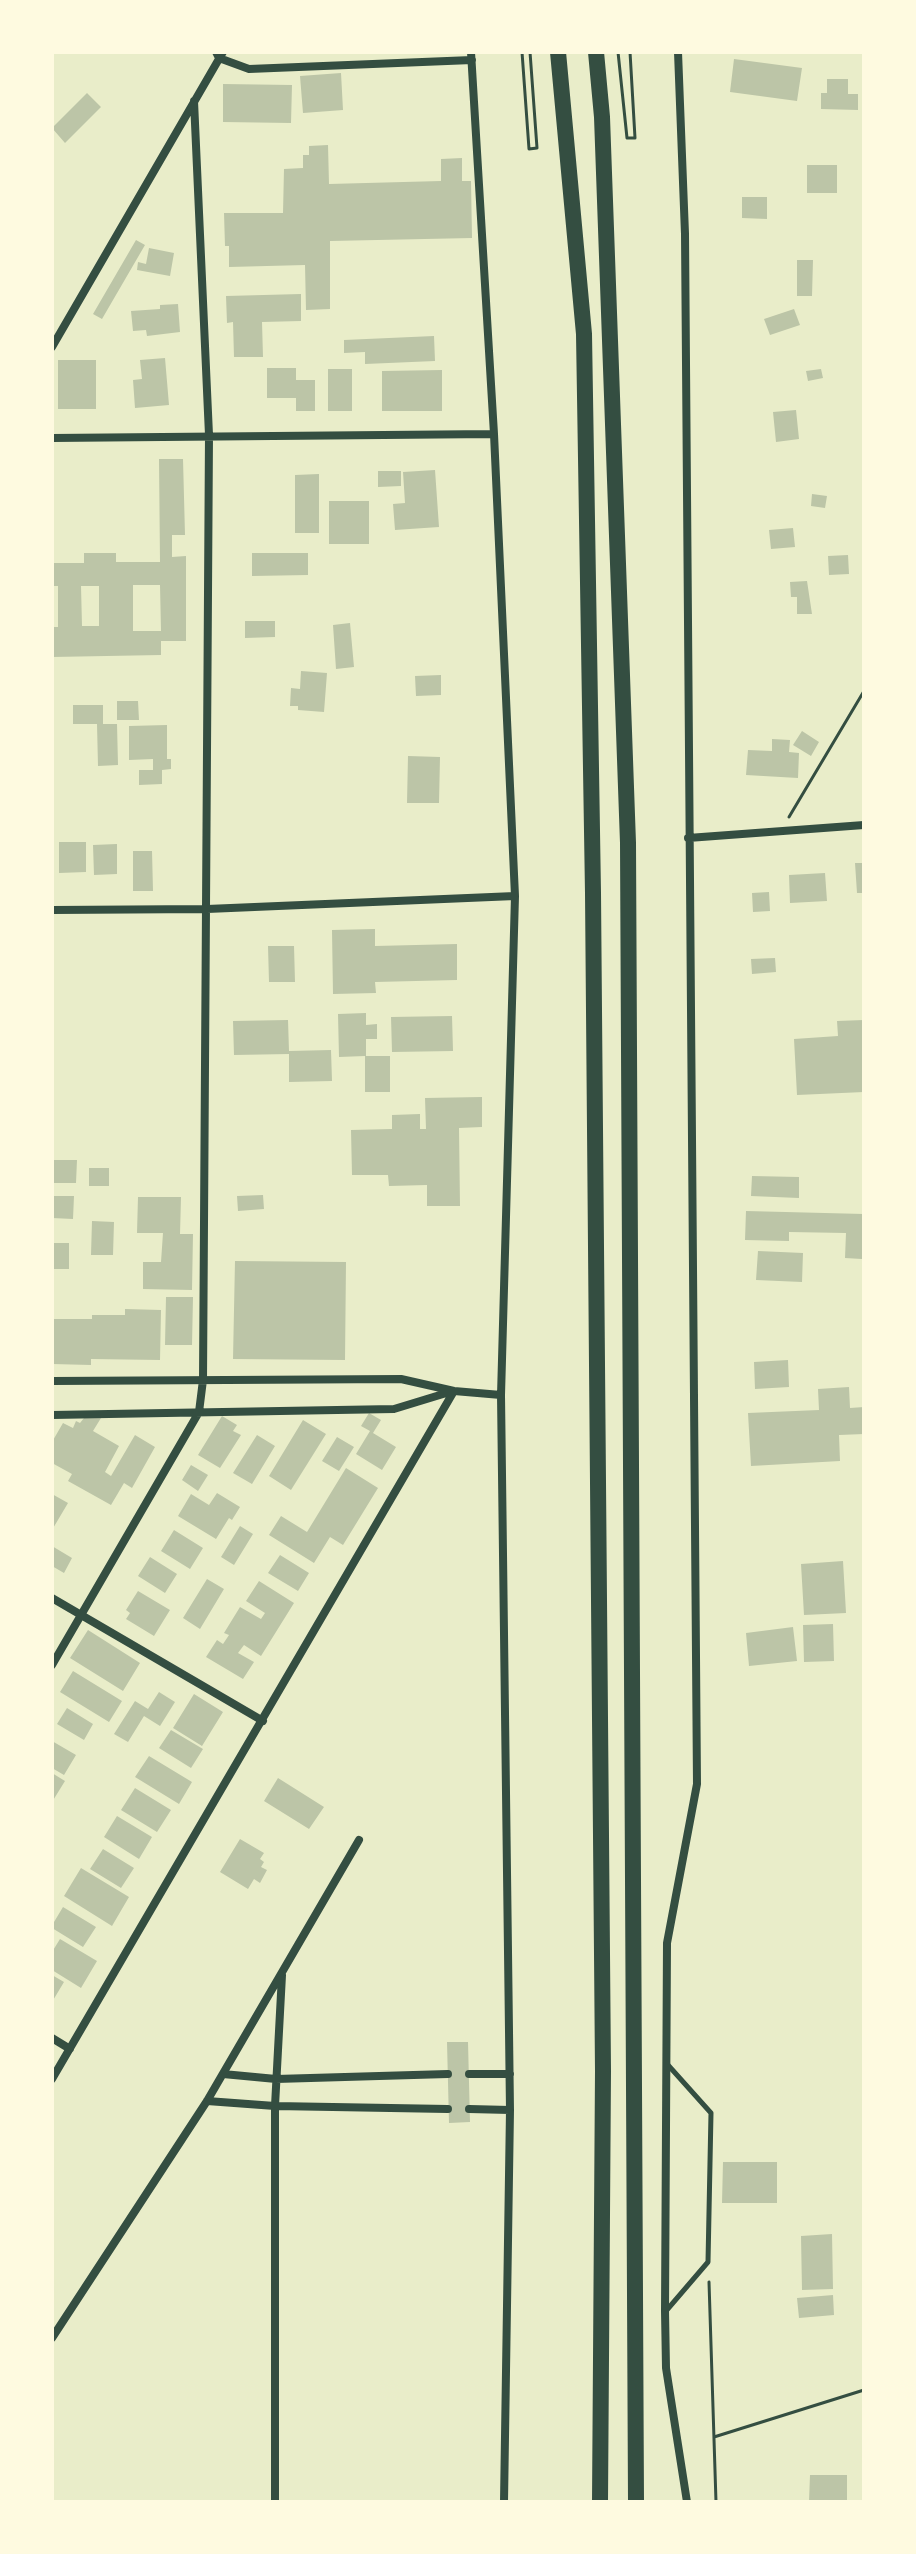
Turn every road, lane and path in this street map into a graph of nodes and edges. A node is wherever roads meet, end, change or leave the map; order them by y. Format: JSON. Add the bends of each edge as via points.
{"nodes":[{"id":1,"x":522,"y":52,"type":"edge"},
{"id":2,"x":530,"y":52,"type":"edge"},
{"id":3,"x":558,"y":52,"type":"edge"},
{"id":4,"x":596,"y":52,"type":"edge"},
{"id":5,"x":618,"y":52,"type":"edge"},
{"id":6,"x":630,"y":52,"type":"edge"},
{"id":7,"x":678,"y":52,"type":"edge"},
{"id":8,"x":219,"y":54,"type":"edge"},
{"id":9,"x":472,"y":56,"type":"edge"},
{"id":10,"x":194,"y":101,"type":"junction"},
{"id":11,"x":52,"y":347,"type":"edge"},
{"id":12,"x":494,"y":434,"type":"junction"},
{"id":13,"x":209,"y":435,"type":"junction"},
{"id":14,"x":52,"y":438,"type":"edge"},
{"id":15,"x":864,"y":691,"type":"edge"},
{"id":16,"x":864,"y":825,"type":"edge"},
{"id":17,"x":781,"y":831,"type":"junction"},
{"id":18,"x":688,"y":838,"type":"junction"},
{"id":19,"x":515,"y":896,"type":"junction"},
{"id":20,"x":207,"y":909,"type":"junction"},
{"id":21,"x":52,"y":910,"type":"edge"},
{"id":22,"x":203,"y":1380,"type":"junction"},
{"id":23,"x":52,"y":1381,"type":"edge"},
{"id":24,"x":454,"y":1391,"type":"junction"},
{"id":25,"x":501,"y":1395,"type":"junction"},
{"id":26,"x":199,"y":1412,"type":"junction"},
{"id":27,"x":52,"y":1415,"type":"edge"},
{"id":28,"x":52,"y":1598,"type":"edge"},
{"id":29,"x":81,"y":1615,"type":"junction"},
{"id":30,"x":52,"y":1665,"type":"edge"},
{"id":31,"x":263,"y":1721,"type":"junction"},
{"id":32,"x":359,"y":1840,"type":"dead end"},
{"id":33,"x":282,"y":1973,"type":"junction"},
{"id":34,"x":52,"y":2038,"type":"edge"},
{"id":35,"x":70,"y":2049,"type":"junction"},
{"id":36,"x":667,"y":2063,"type":"junction"},
{"id":37,"x":223,"y":2074,"type":"junction"},
{"id":38,"x":448,"y":2074,"type":"dead end"},
{"id":39,"x":469,"y":2074,"type":"dead end"},
{"id":40,"x":510,"y":2074,"type":"junction"},
{"id":41,"x":52,"y":2079,"type":"edge"},
{"id":42,"x":276,"y":2079,"type":"junction"},
{"id":43,"x":207,"y":2101,"type":"junction"},
{"id":44,"x":275,"y":2106,"type":"junction"},
{"id":45,"x":448,"y":2109,"type":"dead end"},
{"id":46,"x":469,"y":2109,"type":"dead end"},
{"id":47,"x":510,"y":2110,"type":"junction"},
{"id":48,"x":708,"y":2262,"type":"junction"},
{"id":49,"x":665,"y":2311,"type":"junction"},
{"id":50,"x":52,"y":2338,"type":"edge"},
{"id":51,"x":864,"y":2390,"type":"edge"},
{"id":52,"x":714,"y":2437,"type":"junction"},
{"id":53,"x":275,"y":2502,"type":"edge"},
{"id":54,"x":504,"y":2502,"type":"edge"},
{"id":55,"x":600,"y":2502,"type":"edge"},
{"id":56,"x":636,"y":2502,"type":"edge"},
{"id":57,"x":687,"y":2502,"type":"edge"},
{"id":58,"x":716,"y":2502,"type":"edge"}],
"edges":[{"from":1,"to":2,"type":"path","via":[[529,149],[537,148]]},
{"from":3,"to":55,"type":"highway","via":[[584,334],[602,2039]]},
{"from":4,"to":56,"type":"highway","via":[[628,843]]},
{"from":5,"to":6,"type":"path","via":[[627,138],[635,138]]},
{"from":7,"to":18,"type":"street","via":[[685,250]]},
{"from":8,"to":9,"type":"street","via":[[249,69]]},
{"from":8,"to":10,"type":"street"},
{"from":9,"to":12,"type":"street"},
{"from":10,"to":11,"type":"street"},
{"from":10,"to":13,"type":"street"},
{"from":12,"to":13,"type":"street"},
{"from":12,"to":19,"type":"street"},
{"from":13,"to":14,"type":"street"},
{"from":13,"to":20,"type":"street"},
{"from":15,"to":17,"type":"path"},
{"from":16,"to":17,"type":"street"},
{"from":17,"to":18,"type":"street"},
{"from":18,"to":36,"type":"street","via":[[697,1784],[667,1943]]},
{"from":19,"to":20,"type":"street"},
{"from":19,"to":25,"type":"street"},
{"from":20,"to":21,"type":"street"},
{"from":20,"to":22,"type":"street"},
{"from":22,"to":23,"type":"street"},
{"from":22,"to":24,"type":"street","via":[[401,1379]]},
{"from":22,"to":26,"type":"street"},
{"from":24,"to":25,"type":"street"},
{"from":24,"to":26,"type":"street","via":[[394,1409]]},
{"from":24,"to":31,"type":"street"},
{"from":25,"to":40,"type":"street"},
{"from":26,"to":27,"type":"street"},
{"from":26,"to":29,"type":"street"},
{"from":28,"to":29,"type":"street"},
{"from":29,"to":30,"type":"street"},
{"from":29,"to":31,"type":"street"},
{"from":31,"to":35,"type":"street"},
{"from":32,"to":33,"type":"street"},
{"from":33,"to":37,"type":"street"},
{"from":33,"to":42,"type":"street"},
{"from":34,"to":35,"type":"street"},
{"from":35,"to":41,"type":"street"},
{"from":36,"to":48,"type":"lane","via":[[711,2113]]},
{"from":36,"to":49,"type":"street"},
{"from":37,"to":42,"type":"street"},
{"from":37,"to":43,"type":"street"},
{"from":38,"to":42,"type":"street"},
{"from":39,"to":40,"type":"street"},
{"from":40,"to":47,"type":"street"},
{"from":42,"to":44,"type":"street"},
{"from":43,"to":44,"type":"street"},
{"from":43,"to":50,"type":"street"},
{"from":44,"to":45,"type":"street"},
{"from":44,"to":53,"type":"street"},
{"from":46,"to":47,"type":"street"},
{"from":47,"to":54,"type":"street"},
{"from":48,"to":49,"type":"lane"},
{"from":48,"to":52,"type":"path"},
{"from":49,"to":57,"type":"street","via":[[666,2368]]},
{"from":51,"to":52,"type":"path"},
{"from":52,"to":58,"type":"path"}]}
